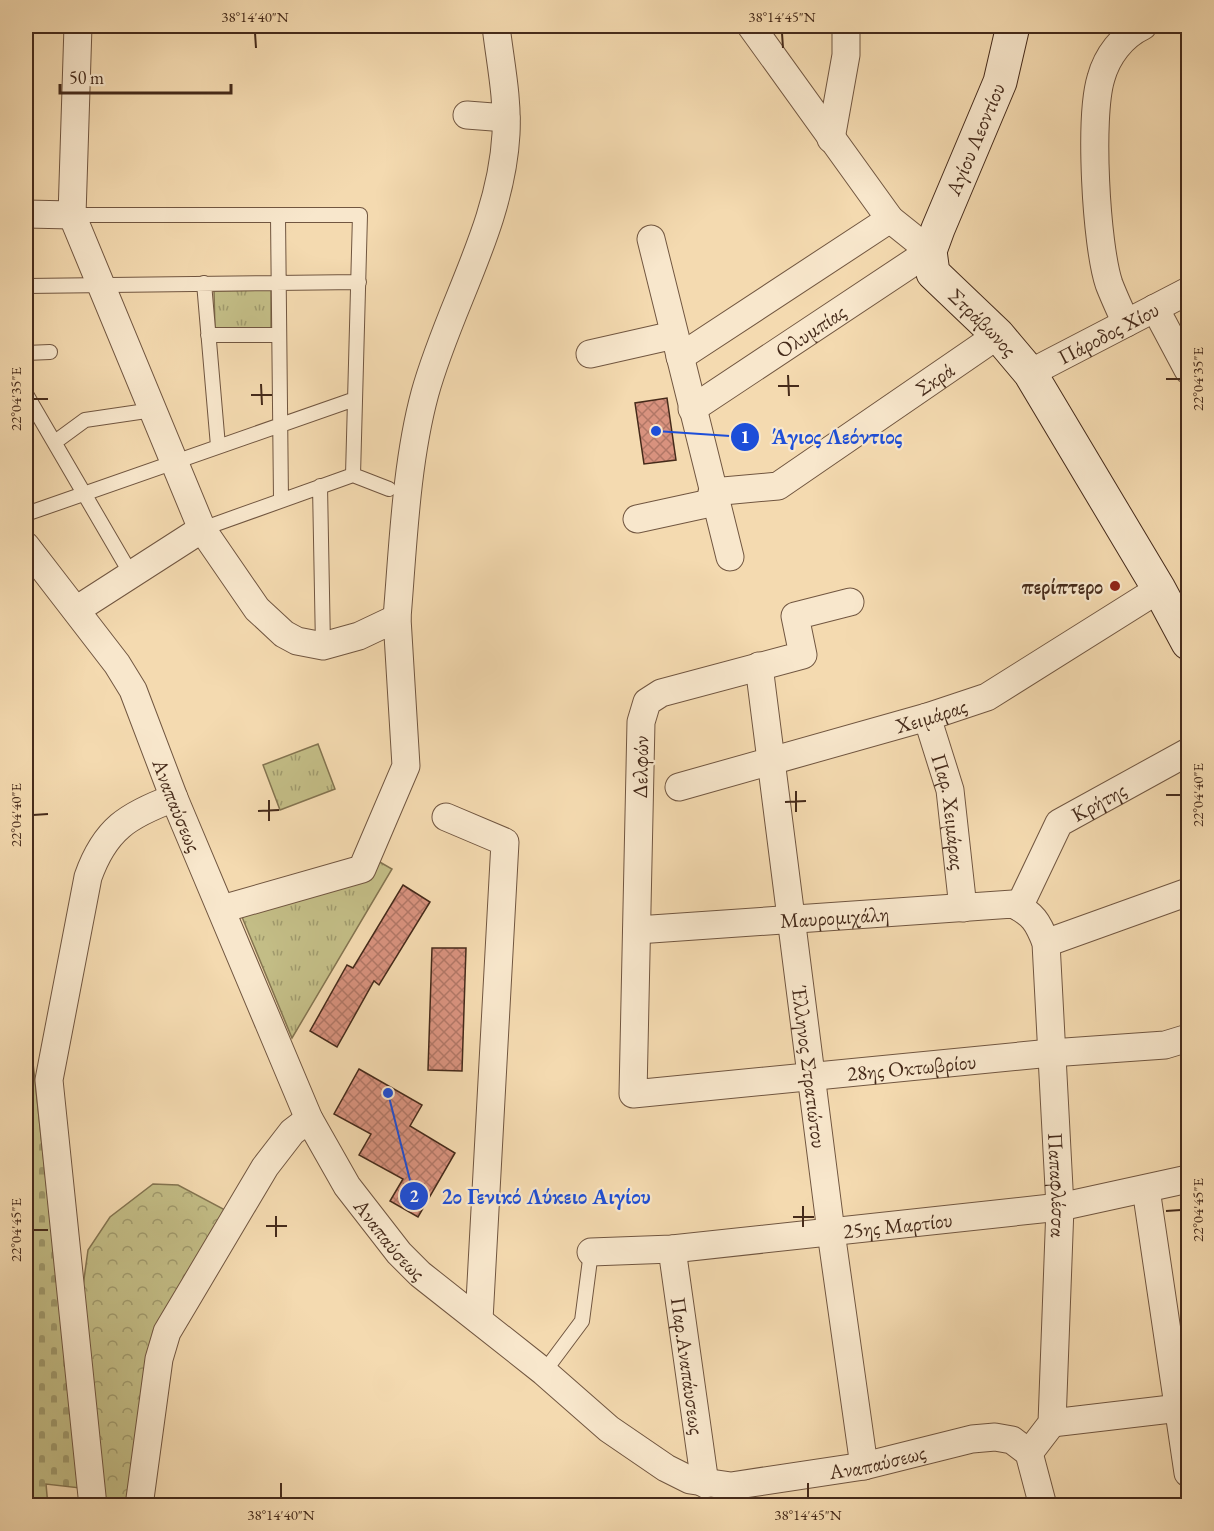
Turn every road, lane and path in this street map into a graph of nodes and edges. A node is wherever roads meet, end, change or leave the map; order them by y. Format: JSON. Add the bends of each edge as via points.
{"nodes":[{"id":1,"x":78,"y":26,"type":"edge"},
{"id":2,"x":496,"y":26,"type":"edge"},
{"id":3,"x":751,"y":26,"type":"edge"},
{"id":4,"x":846,"y":26,"type":"edge"},
{"id":5,"x":1013,"y":26,"type":"edge"},
{"id":6,"x":1143,"y":26,"type":"edge"},
{"id":7,"x":467,"y":115,"type":"dead end"},
{"id":8,"x":506,"y":118,"type":"junction"},
{"id":9,"x":831,"y":139,"type":"junction"},
{"id":10,"x":26,"y":214,"type":"edge"},
{"id":11,"x":72,"y":215,"type":"junction"},
{"id":12,"x":278,"y":217,"type":"junction"},
{"id":13,"x":890,"y":219,"type":"junction"},
{"id":14,"x":651,"y":239,"type":"dead end"},
{"id":15,"x":930,"y":251,"type":"junction"},
{"id":16,"x":358,"y":282,"type":"junction"},
{"id":17,"x":204,"y":283,"type":"junction"},
{"id":18,"x":278,"y":283,"type":"junction"},
{"id":19,"x":26,"y":286,"type":"edge"},
{"id":20,"x":101,"y":286,"type":"junction"},
{"id":21,"x":1188,"y":291,"type":"edge"},
{"id":22,"x":1155,"y":308,"type":"junction"},
{"id":23,"x":1125,"y":323,"type":"junction"},
{"id":24,"x":998,"y":334,"type":"junction"},
{"id":25,"x":208,"y":335,"type":"junction"},
{"id":26,"x":279,"y":335,"type":"junction"},
{"id":27,"x":677,"y":346,"type":"junction"},
{"id":28,"x":50,"y":352,"type":"dead end"},
{"id":29,"x":26,"y":353,"type":"edge"},
{"id":30,"x":590,"y":354,"type":"dead end"},
{"id":31,"x":1188,"y":370,"type":"edge"},
{"id":32,"x":1030,"y":373,"type":"junction"},
{"id":33,"x":26,"y":394,"type":"edge"},
{"id":34,"x":355,"y":399,"type":"junction"},
{"id":35,"x":692,"y":409,"type":"junction"},
{"id":36,"x":153,"y":410,"type":"junction"},
{"id":37,"x":280,"y":424,"type":"junction"},
{"id":38,"x":55,"y":442,"type":"junction"},
{"id":39,"x":218,"y":446,"type":"junction"},
{"id":40,"x":174,"y":461,"type":"junction"},
{"id":41,"x":353,"y":475,"type":"junction"},
{"id":42,"x":320,"y":486,"type":"junction"},
{"id":43,"x":389,"y":489,"type":"dead end"},
{"id":44,"x":86,"y":492,"type":"junction"},
{"id":45,"x":713,"y":497,"type":"junction"},
{"id":46,"x":281,"y":499,"type":"junction"},
{"id":47,"x":26,"y":514,"type":"edge"},
{"id":48,"x":638,"y":519,"type":"dead end"},
{"id":49,"x":202,"y":529,"type":"junction"},
{"id":50,"x":26,"y":546,"type":"edge"},
{"id":51,"x":730,"y":557,"type":"dead end"},
{"id":52,"x":131,"y":574,"type":"junction"},
{"id":53,"x":1159,"y":589,"type":"junction"},
{"id":54,"x":850,"y":602,"type":"dead end"},
{"id":55,"x":76,"y":610,"type":"junction"},
{"id":56,"x":397,"y":618,"type":"junction"},
{"id":57,"x":1188,"y":643,"type":"edge"},
{"id":58,"x":324,"y":646,"type":"junction"},
{"id":59,"x":759,"y":666,"type":"junction"},
{"id":60,"x":927,"y":717,"type":"junction"},
{"id":61,"x":1188,"y":752,"type":"edge"},
{"id":62,"x":771,"y":761,"type":"junction"},
{"id":63,"x":679,"y":787,"type":"dead end"},
{"id":64,"x":174,"y":798,"type":"junction"},
{"id":65,"x":446,"y":817,"type":"dead end"},
{"id":66,"x":1188,"y":892,"type":"edge"},
{"id":67,"x":963,"y":908,"type":"junction"},
{"id":68,"x":222,"y":909,"type":"junction"},
{"id":69,"x":1024,"y":910,"type":"junction"},
{"id":70,"x":792,"y":919,"type":"junction"},
{"id":71,"x":637,"y":930,"type":"junction"},
{"id":72,"x":1046,"y":943,"type":"junction"},
{"id":73,"x":1188,"y":1038,"type":"edge"},
{"id":74,"x":1051,"y":1053,"type":"junction"},
{"id":75,"x":812,"y":1076,"type":"junction"},
{"id":76,"x":633,"y":1094,"type":"joint"},
{"id":77,"x":309,"y":1119,"type":"junction"},
{"id":78,"x":1188,"y":1179,"type":"edge"},
{"id":79,"x":1146,"y":1189,"type":"junction"},
{"id":80,"x":1060,"y":1207,"type":"junction"},
{"id":81,"x":831,"y":1232,"type":"junction"},
{"id":82,"x":672,"y":1249,"type":"junction"},
{"id":83,"x":591,"y":1252,"type":"joint"},
{"id":84,"x":480,"y":1320,"type":"junction"},
{"id":85,"x":544,"y":1372,"type":"junction"},
{"id":86,"x":1183,"y":1408,"type":"edge"},
{"id":87,"x":1053,"y":1423,"type":"junction"},
{"id":88,"x":1029,"y":1453,"type":"junction"},
{"id":89,"x":864,"y":1466,"type":"junction"},
{"id":90,"x":1188,"y":1473,"type":"edge"},
{"id":91,"x":705,"y":1484,"type":"junction"},
{"id":92,"x":93,"y":1506,"type":"edge"},
{"id":93,"x":139,"y":1506,"type":"edge"},
{"id":94,"x":1043,"y":1506,"type":"edge"}],
"edges":[{"from":1,"to":11,"type":"street"},
{"from":2,"to":8,"type":"street"},
{"from":3,"to":9,"type":"street"},
{"from":4,"to":9,"type":"street","via":[[846,55]]},
{"from":5,"to":15,"type":"street","name":"Αγίου Λεοντίου","via":[[1000,82]]},
{"from":6,"to":23,"type":"street","via":[[1126,36],[1108,60],[1100,78],[1096,114],[1098,218],[1109,283]]},
{"from":7,"to":8,"type":"street"},
{"from":8,"to":56,"type":"street","via":[[501,168],[487,229],[425,393],[405,517]]},
{"from":9,"to":13,"type":"street"},
{"from":10,"to":11,"type":"street"},
{"from":11,"to":12,"type":"lane"},
{"from":11,"to":20,"type":"street"},
{"from":12,"to":16,"type":"lane","via":[[360,216]]},
{"from":12,"to":18,"type":"lane"},
{"from":13,"to":15,"type":"street"},
{"from":13,"to":27,"type":"street"},
{"from":14,"to":27,"type":"street"},
{"from":15,"to":24,"type":"street","name":"Στράβωνος","via":[[938,280]]},
{"from":15,"to":35,"type":"street","name":"Ολυμπίας"},
{"from":16,"to":18,"type":"lane"},
{"from":16,"to":34,"type":"lane"},
{"from":17,"to":18,"type":"lane"},
{"from":17,"to":20,"type":"lane"},
{"from":17,"to":25,"type":"lane"},
{"from":18,"to":26,"type":"lane"},
{"from":19,"to":20,"type":"lane"},
{"from":20,"to":36,"type":"street"},
{"from":21,"to":22,"type":"street","name":"Πάροδος Χίου"},
{"from":22,"to":23,"type":"street","name":"Πάροδος Χίου"},
{"from":22,"to":31,"type":"street"},
{"from":23,"to":32,"type":"street","name":"Πάροδος Χίου"},
{"from":24,"to":32,"type":"street","name":"Στράβωνος"},
{"from":24,"to":45,"type":"street","name":"Σκρά","via":[[778,486]]},
{"from":25,"to":26,"type":"lane"},
{"from":25,"to":39,"type":"lane"},
{"from":26,"to":37,"type":"lane"},
{"from":27,"to":30,"type":"street"},
{"from":27,"to":35,"type":"street"},
{"from":28,"to":29,"type":"lane"},
{"from":32,"to":53,"type":"street","name":"Στράβωνος"},
{"from":33,"to":38,"type":"lane"},
{"from":34,"to":37,"type":"lane"},
{"from":34,"to":41,"type":"lane"},
{"from":35,"to":45,"type":"street"},
{"from":36,"to":38,"type":"lane","via":[[85,420]]},
{"from":36,"to":40,"type":"street"},
{"from":37,"to":39,"type":"lane"},
{"from":37,"to":46,"type":"lane"},
{"from":38,"to":44,"type":"lane"},
{"from":39,"to":40,"type":"lane"},
{"from":40,"to":44,"type":"lane"},
{"from":40,"to":49,"type":"street"},
{"from":41,"to":42,"type":"lane"},
{"from":41,"to":43,"type":"lane"},
{"from":42,"to":46,"type":"lane"},
{"from":42,"to":58,"type":"lane"},
{"from":44,"to":47,"type":"lane"},
{"from":44,"to":52,"type":"lane"},
{"from":45,"to":48,"type":"street","name":"Σκρά"},
{"from":45,"to":51,"type":"street"},
{"from":46,"to":49,"type":"lane"},
{"from":49,"to":52,"type":"street"},
{"from":49,"to":58,"type":"street","via":[[257,609],[284,634]]},
{"from":50,"to":55,"type":"street","name":"Αναπαύσεως"},
{"from":52,"to":55,"type":"street"},
{"from":53,"to":57,"type":"street","name":"Στράβωνος"},
{"from":53,"to":60,"type":"street","name":"Χειμάρας","via":[[987,697]]},
{"from":54,"to":59,"type":"street","name":"Δελφών","via":[[795,616],[803,655]]},
{"from":55,"to":64,"type":"street","name":"Αναπαύσεως","via":[[133,690]]},
{"from":56,"to":58,"type":"street","via":[[359,636]]},
{"from":56,"to":68,"type":"street","via":[[406,766],[362,869]]},
{"from":59,"to":62,"type":"street","name":"Έλληνος Στρατιώτου"},
{"from":59,"to":71,"type":"street","name":"Δελφών","via":[[661,693],[647,702],[641,722]]},
{"from":60,"to":62,"type":"street","name":"Χειμάρας"},
{"from":60,"to":67,"type":"street","name":"Παρ. Χειμάρας","via":[[950,790]]},
{"from":61,"to":69,"type":"street","name":"Κρήτης","via":[[1059,823]]},
{"from":62,"to":63,"type":"street","name":"Χειμάρας"},
{"from":62,"to":70,"type":"street","name":"Έλληνος Στρατιώτου"},
{"from":64,"to":68,"type":"street","name":"Αναπαύσεως"},
{"from":64,"to":92,"type":"street","via":[[123,822],[96,857],[88,877],[49,1080]]},
{"from":65,"to":84,"type":"street","via":[[505,842]]},
{"from":66,"to":72,"type":"street"},
{"from":67,"to":69,"type":"street","name":"Μαυρομιχάλη","via":[[1013,904]]},
{"from":67,"to":70,"type":"street","name":"Μαυρομιχάλη"},
{"from":68,"to":77,"type":"street","name":"Αναπαύσεως"},
{"from":69,"to":72,"type":"street","name":"Παπαφλέσσα","via":[[1038,920]]},
{"from":70,"to":71,"type":"street","name":"Μαυρομιχάλη"},
{"from":70,"to":75,"type":"street","name":"Έλληνος Στρατιώτου"},
{"from":71,"to":76,"type":"street","name":"Δελφών"},
{"from":72,"to":74,"type":"street","name":"Παπαφλέσσα"},
{"from":73,"to":74,"type":"street","name":"28ης Οκτωβρίου","via":[[1166,1045]]},
{"from":74,"to":75,"type":"street","name":"28ης Οκτωβρίου"},
{"from":74,"to":80,"type":"street","name":"Παπαφλέσσα"},
{"from":75,"to":76,"type":"street","name":"28ης Οκτωβρίου"},
{"from":75,"to":81,"type":"street","name":"Έλληνος Στρατιώτου"},
{"from":77,"to":84,"type":"street","name":"Αναπαύσεως","via":[[347,1186],[399,1253]]},
{"from":77,"to":93,"type":"street","via":[[292,1132],[265,1167],[166,1332]]},
{"from":78,"to":79,"type":"street","name":"25ης Μαρτίου"},
{"from":79,"to":80,"type":"street","name":"25ης Μαρτίου"},
{"from":79,"to":86,"type":"street"},
{"from":80,"to":81,"type":"street","name":"25ης Μαρτίου"},
{"from":80,"to":87,"type":"street","name":"Παπαφλέσσα"},
{"from":81,"to":82,"type":"street","name":"25ης Μαρτίου"},
{"from":81,"to":89,"type":"street","name":"Έλληνος Στρατιώτου"},
{"from":82,"to":83,"type":"street","name":"25ης Μαρτίου"},
{"from":82,"to":91,"type":"street","name":"Παρ.Αναπάυσεως"},
{"from":83,"to":85,"type":"lane","name":"25ης Μαρτίου","via":[[582,1322]]},
{"from":84,"to":85,"type":"street","name":"Αναπαύσεως"},
{"from":85,"to":91,"type":"street","name":"Αναπαύσεως","via":[[628,1442],[666,1468]]},
{"from":86,"to":87,"type":"street"},
{"from":86,"to":90,"type":"street"},
{"from":87,"to":88,"type":"street"},
{"from":88,"to":89,"type":"street","name":"Αναπαύσεως","via":[[1012,1440],[984,1438]]},
{"from":88,"to":94,"type":"street"},
{"from":89,"to":91,"type":"street","name":"Αναπαύσεως","via":[[731,1486]]}]}
